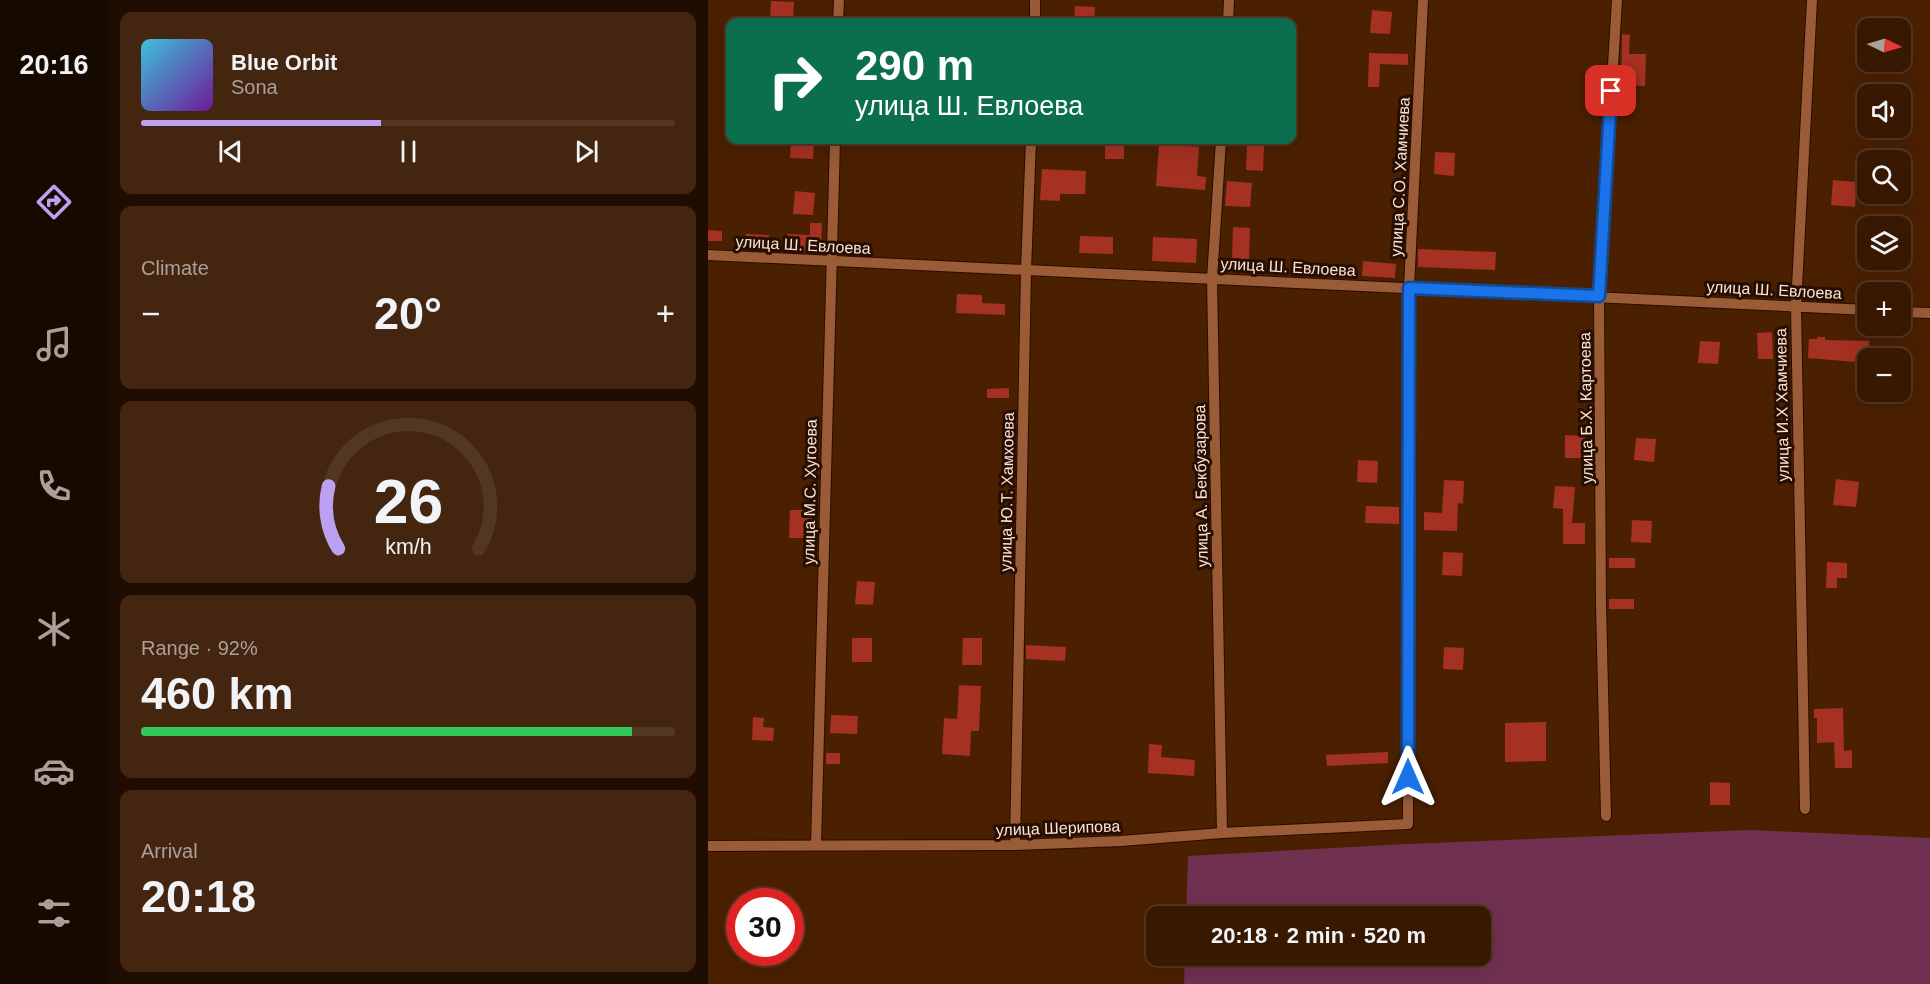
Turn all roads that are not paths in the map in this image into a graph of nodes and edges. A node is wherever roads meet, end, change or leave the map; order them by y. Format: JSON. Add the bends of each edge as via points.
{"nodes":[{"id":1,"x":839,"y":0,"type":"edge"},
{"id":2,"x":1035,"y":0,"type":"edge"},
{"id":3,"x":1229,"y":0,"type":"edge"},
{"id":4,"x":1423,"y":0,"type":"edge"},
{"id":5,"x":1617,"y":0,"type":"edge"},
{"id":6,"x":1812,"y":0,"type":"edge"},
{"id":7,"x":838,"y":18,"type":"edge"},
{"id":8,"x":1035,"y":18,"type":"edge"},
{"id":9,"x":1228,"y":18,"type":"edge"},
{"id":10,"x":835,"y":144,"type":"edge"},
{"id":11,"x":1031,"y":144,"type":"edge"},
{"id":12,"x":1221,"y":144,"type":"edge"},
{"id":13,"x":708,"y":255,"type":"edge"},
{"id":14,"x":831,"y":261,"type":"junction"},
{"id":15,"x":1026,"y":270,"type":"junction"},
{"id":16,"x":1212,"y":279,"type":"junction"},
{"id":17,"x":1409,"y":288,"type":"junction"},
{"id":18,"x":1599,"y":296,"type":"junction"},
{"id":19,"x":1796,"y":306,"type":"junction"},
{"id":20,"x":1857,"y":309,"type":"edge"},
{"id":21,"x":1911,"y":312,"type":"edge"},
{"id":22,"x":1930,"y":313,"type":"edge"},
{"id":23,"x":1805,"y":809,"type":"dead end"},
{"id":24,"x":1606,"y":816,"type":"dead end"},
{"id":25,"x":1408,"y":824,"type":"joint"},
{"id":26,"x":1222,"y":833,"type":"junction"},
{"id":27,"x":816,"y":845,"type":"junction"},
{"id":28,"x":1015,"y":845,"type":"junction"},
{"id":29,"x":708,"y":846,"type":"edge"}],
"edges":[{"from":1,"to":7,"type":"street"},
{"from":2,"to":8,"type":"street"},
{"from":3,"to":9,"type":"street"},
{"from":4,"to":17,"type":"street","name":"улица С.О. Хамчиева"},
{"from":5,"to":18,"type":"street","name":"улица Б.Х. Картоева"},
{"from":6,"to":19,"type":"street","name":"улица И.Х Хамчиева"},
{"from":10,"to":14,"type":"street","name":"улица М.С. Хугоева"},
{"from":11,"to":15,"type":"street","name":"улица Ю.Т. Хамхоева"},
{"from":12,"to":16,"type":"street","name":"улица А. Бекбузарова"},
{"from":13,"to":14,"type":"street","name":"улица Ш. Евлоева"},
{"from":14,"to":15,"type":"street","name":"улица Ш. Евлоева"},
{"from":14,"to":27,"type":"street","name":"улица М.С. Хугоева"},
{"from":15,"to":16,"type":"street","name":"улица Ш. Евлоева"},
{"from":15,"to":28,"type":"street","name":"улица Ю.Т. Хамхоева"},
{"from":16,"to":17,"type":"street","name":"улица Ш. Евлоева"},
{"from":16,"to":26,"type":"street","name":"улица А. Бекбузарова"},
{"from":17,"to":18,"type":"street","name":"улица Ш. Евлоева"},
{"from":17,"to":25,"type":"street","name":"улица С.О. Хамчиева"},
{"from":18,"to":19,"type":"street","name":"улица Ш. Евлоева"},
{"from":18,"to":24,"type":"street","name":"улица Б.Х. Картоева"},
{"from":19,"to":20,"type":"street","name":"улица Ш. Евлоева"},
{"from":19,"to":23,"type":"street","name":"улица И.Х Хамчиева"},
{"from":21,"to":22,"type":"street"},
{"from":25,"to":26,"type":"street","name":"улица Шерипова"},
{"from":26,"to":28,"type":"street","name":"улица Шерипова"},
{"from":27,"to":28,"type":"street","name":"улица Шерипова"},
{"from":27,"to":29,"type":"street","name":"улица Шерипова"}]}
